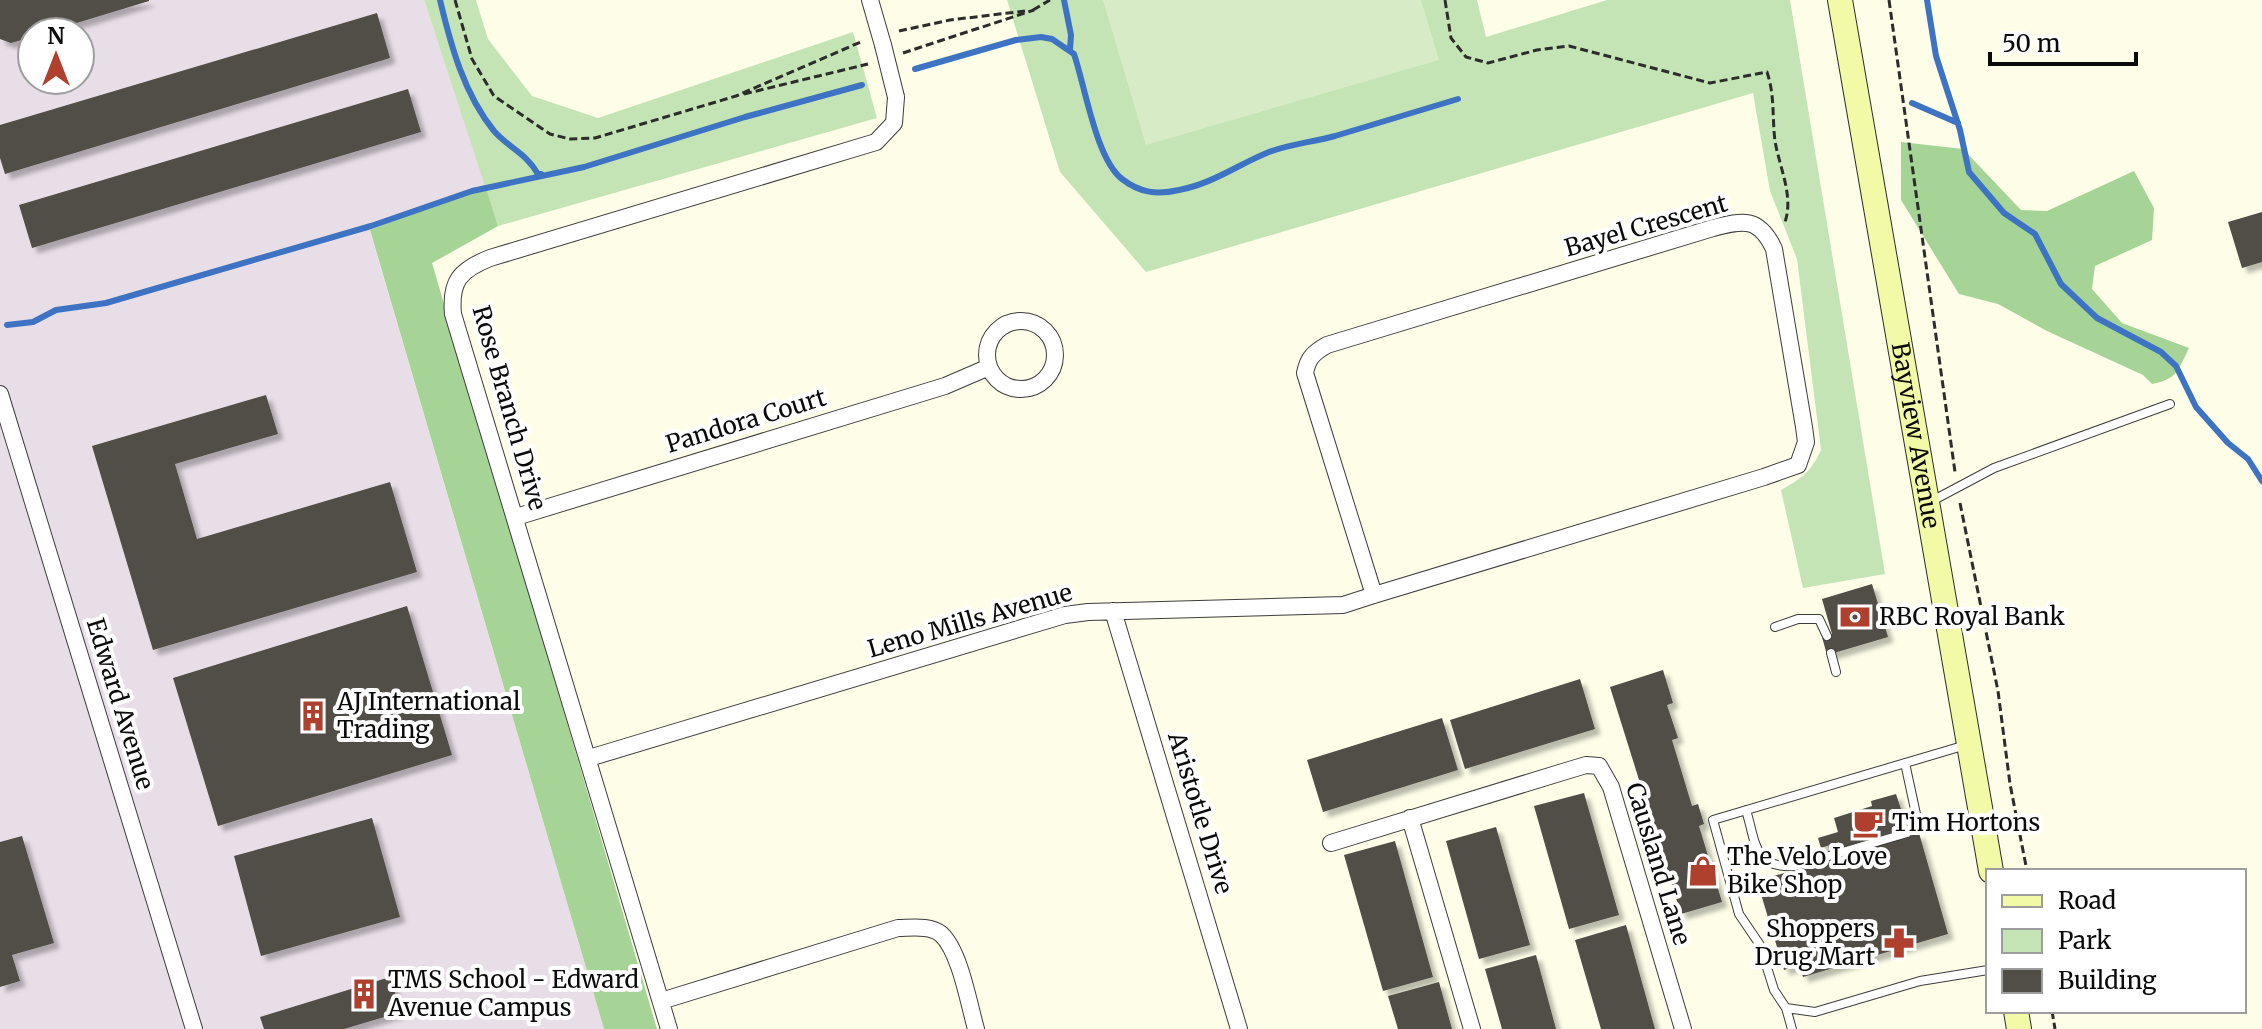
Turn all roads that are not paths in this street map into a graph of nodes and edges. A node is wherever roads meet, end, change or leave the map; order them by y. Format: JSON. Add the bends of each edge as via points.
{"nodes":[{"id":1,"x":870,"y":0,"type":"edge"},
{"id":2,"x":1840,"y":0,"type":"edge"},
{"id":3,"x":989,"y":367,"type":"junction"},
{"id":4,"x":0,"y":394,"type":"edge"},
{"id":5,"x":2170,"y":404,"type":"dead end"},
{"id":6,"x":1928,"y":503,"type":"junction"},
{"id":7,"x":516,"y":517,"type":"junction"},
{"id":8,"x":1374,"y":595,"type":"junction"},
{"id":9,"x":1113,"y":611,"type":"junction"},
{"id":10,"x":1775,"y":627,"type":"dead end"},
{"id":11,"x":1827,"y":636,"type":"dead end"},
{"id":12,"x":1831,"y":653,"type":"dead end"},
{"id":13,"x":1836,"y":672,"type":"dead end"},
{"id":14,"x":1969,"y":744,"type":"junction"},
{"id":15,"x":589,"y":758,"type":"junction"},
{"id":16,"x":1905,"y":763,"type":"junction"},
{"id":17,"x":1746,"y":810,"type":"junction"},
{"id":18,"x":1410,"y":818,"type":"junction"},
{"id":19,"x":1331,"y":843,"type":"dead end"},
{"id":20,"x":1991,"y":869,"type":"edge"},
{"id":21,"x":1986,"y":970,"type":"edge"},
{"id":22,"x":661,"y":1001,"type":"junction"},
{"id":23,"x":1786,"y":1008,"type":"junction"},
{"id":24,"x":194,"y":1029,"type":"edge"},
{"id":25,"x":669,"y":1029,"type":"edge"},
{"id":26,"x":976,"y":1029,"type":"edge"},
{"id":27,"x":1239,"y":1029,"type":"edge"},
{"id":28,"x":1472,"y":1029,"type":"edge"},
{"id":29,"x":1683,"y":1029,"type":"edge"},
{"id":30,"x":1792,"y":1029,"type":"edge"}],
"edges":[{"from":1,"to":7,"type":"street","name":"Rose Branch Drive","bridge":true,"via":[[896,97],[894,123],[876,142],[531,245],[471,265],[460,275],[453,314]]},
{"from":2,"to":6,"type":"main road","name":"Bayview Avenue"},
{"from":3,"to":3,"type":"street","via":[[1004,385],[1026,389],[1046,379],[1055,346],[1042,327],[1010,322],[992,335],[986,356]]},
{"from":3,"to":7,"type":"street","name":"Pandora Court","via":[[945,386]]},
{"from":4,"to":24,"type":"street","name":"Edward Avenue"},
{"from":5,"to":6,"type":"lane","via":[[1994,468]]},
{"from":6,"to":14,"type":"main road","name":"Bayview Avenue"},
{"from":7,"to":15,"type":"street","name":"Rose Branch Drive"},
{"from":8,"to":8,"type":"street","name":"Bayel Crescent","via":[[1798,465],[1806,442],[1804,427],[1774,249],[1766,232],[1752,223],[1736,222],[1314,353],[1305,373]]},
{"from":8,"to":9,"type":"street","name":"Leno Mills Avenue","via":[[1343,605],[1311,607]]},
{"from":9,"to":15,"type":"street","name":"Leno Mills Avenue","via":[[1045,621]]},
{"from":9,"to":27,"type":"street","name":"Aristotle Drive"},
{"from":10,"to":11,"type":"lane","via":[[1811,617],[1819,619]]},
{"from":12,"to":13,"type":"lane"},
{"from":14,"to":16,"type":"lane"},
{"from":14,"to":20,"type":"main road","name":"Bayview Avenue"},
{"from":15,"to":22,"type":"street","name":"Rose Branch Drive"},
{"from":16,"to":17,"type":"lane"},
{"from":16,"to":17,"type":"lane","via":[[1917,822],[1907,833],[1782,867],[1760,857]]},
{"from":17,"to":23,"type":"lane","via":[[1713,820],[1739,914],[1760,945],[1774,990]]},
{"from":18,"to":19,"type":"street","name":"Causland Lane"},
{"from":18,"to":28,"type":"street"},
{"from":18,"to":29,"type":"street","name":"Causland Lane","via":[[1586,765],[1599,766],[1611,787]]},
{"from":21,"to":23,"type":"lane","via":[[1920,981],[1815,1012]]},
{"from":22,"to":25,"type":"street","name":"Rose Branch Drive"},
{"from":22,"to":26,"type":"street","via":[[898,928],[923,927],[940,934],[955,954]]},
{"from":23,"to":30,"type":"lane"}]}
